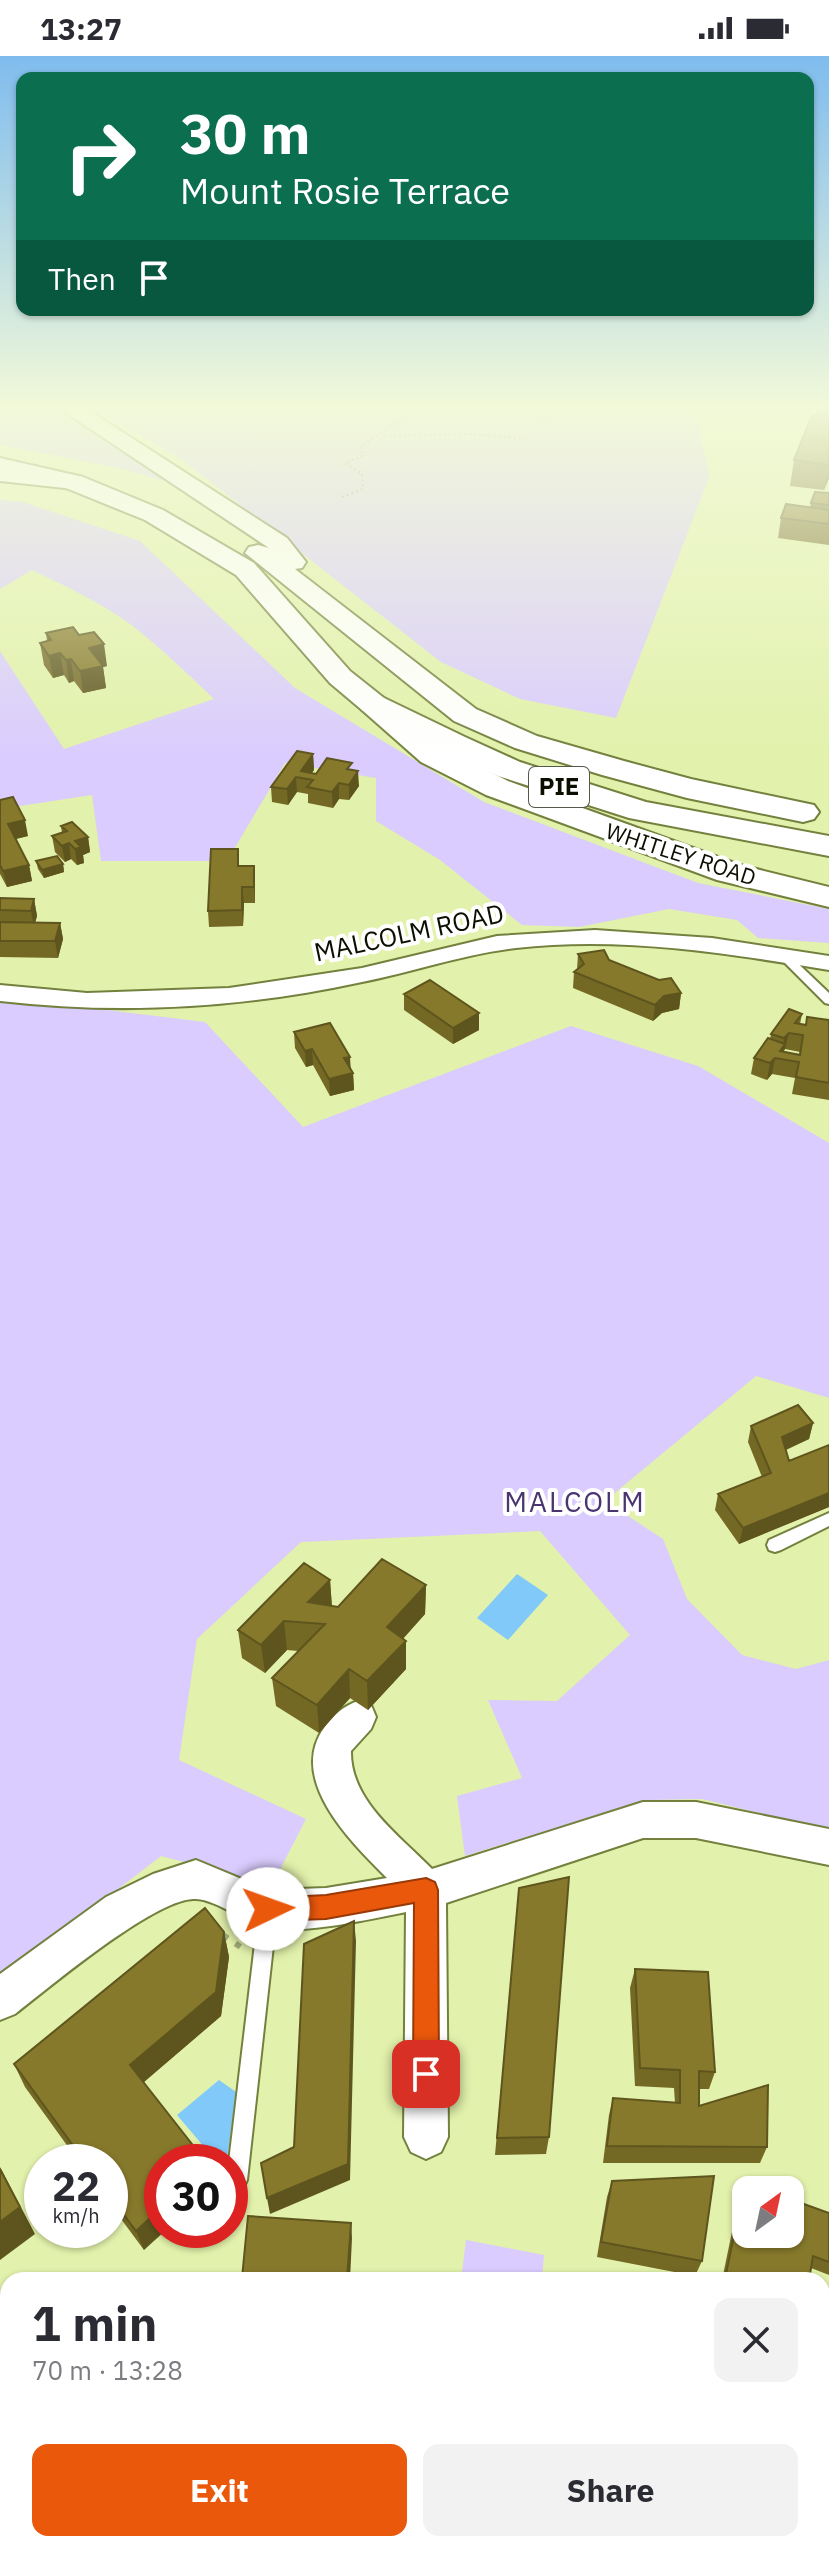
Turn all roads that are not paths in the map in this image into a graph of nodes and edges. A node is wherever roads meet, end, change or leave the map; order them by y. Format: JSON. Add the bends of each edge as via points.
{"nodes":[{"id":1,"x":170,"y":524,"type":"edge"},
{"id":2,"x":217,"y":524,"type":"edge"},
{"id":3,"x":249,"y":524,"type":"edge"},
{"id":4,"x":332,"y":612,"type":"junction"},
{"id":5,"x":373,"y":704,"type":"junction"},
{"id":6,"x":687,"y":788,"type":"junction"},
{"id":7,"x":829,"y":797,"type":"edge"},
{"id":8,"x":829,"y":816,"type":"edge"},
{"id":9,"x":829,"y":846,"type":"edge"},
{"id":10,"x":829,"y":897,"type":"edge"},
{"id":11,"x":783,"y":955,"type":"junction"},
{"id":12,"x":829,"y":963,"type":"edge"},
{"id":13,"x":0,"y":993,"type":"edge"},
{"id":14,"x":829,"y":1000,"type":"edge"},
{"id":15,"x":829,"y":1519,"type":"edge"},
{"id":16,"x":775,"y":1545,"type":"dead end"},
{"id":17,"x":358,"y":1717,"type":"dead end"},
{"id":18,"x":829,"y":1847,"type":"edge"},
{"id":19,"x":426,"y":1890,"type":"junction"},
{"id":20,"x":268,"y":1909,"type":"junction"},
{"id":21,"x":0,"y":1999,"type":"edge"},
{"id":22,"x":426,"y":2137,"type":"dead end"},
{"id":23,"x":241,"y":2144,"type":"edge"}],
"edges":[{"from":1,"to":5,"type":"main road","number":"PIE","via":[[245,569],[340,677]]},
{"from":2,"to":4,"type":"main road","number":"PIE"},
{"from":3,"to":4,"type":"main road","via":[[278,543]]},
{"from":4,"to":6,"type":"main road","number":"PIE","via":[[465,715],[526,742]]},
{"from":5,"to":9,"type":"main road","number":"PIE","via":[[509,769],[574,792],[695,824]]},
{"from":5,"to":10,"type":"main road","name":"WHITLEY ROAD","via":[[432,755],[497,788],[729,873]]},
{"from":6,"to":7,"type":"main road","via":[[741,786]]},
{"from":6,"to":8,"type":"main road","number":"PIE"},
{"from":11,"to":12,"type":"street","name":"MALCOLM ROAD"},
{"from":11,"to":13,"type":"street","name":"MALCOLM ROAD","via":[[671,939],[595,936],[501,943],[292,988],[127,1000]]},
{"from":11,"to":14,"type":"lane"},
{"from":15,"to":16,"type":"lane"},
{"from":17,"to":19,"type":"street","via":[[332,1747],[336,1784],[354,1814]]},
{"from":18,"to":19,"type":"street","via":[[696,1820],[643,1820]]},
{"from":19,"to":20,"type":"street","via":[[326,1907]]},
{"from":19,"to":22,"type":"street"},
{"from":20,"to":21,"type":"street","via":[[196,1879],[167,1887],[120,1911]]},
{"from":20,"to":23,"type":"lane"}]}
